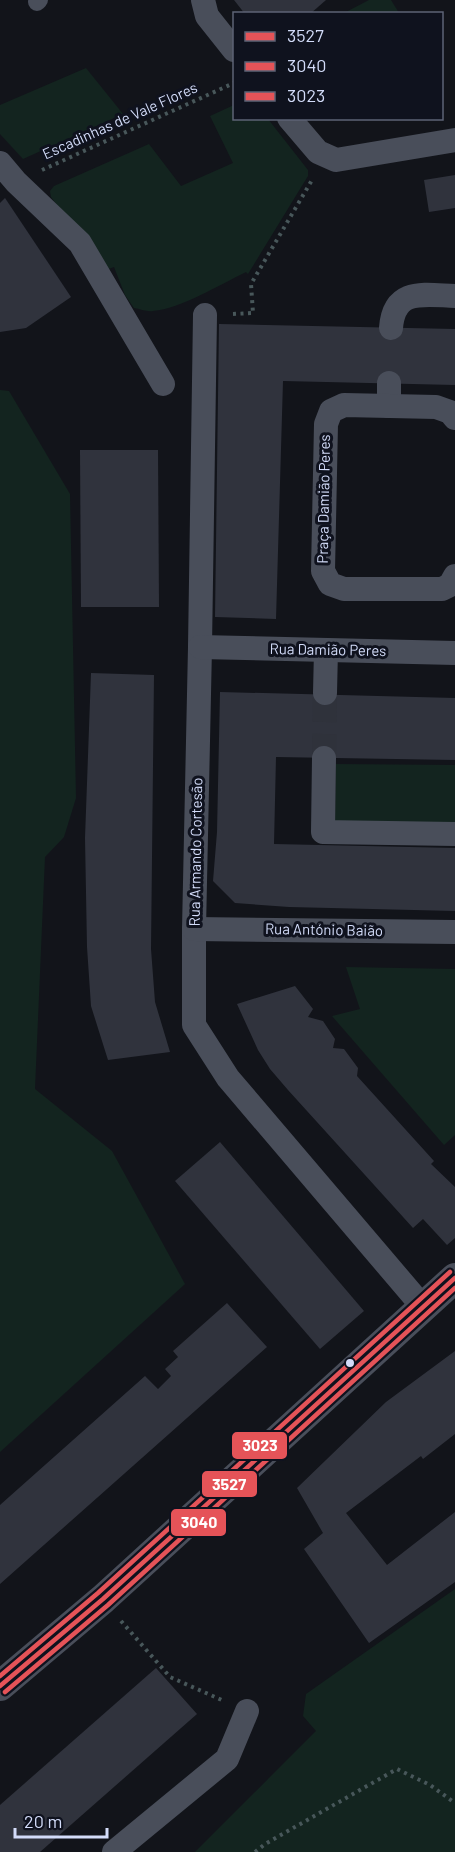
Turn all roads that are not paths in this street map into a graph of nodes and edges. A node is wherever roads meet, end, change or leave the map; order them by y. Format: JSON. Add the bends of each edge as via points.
{"nodes":[{"id":1,"x":203,"y":0,"type":"edge"},
{"id":2,"x":233,"y":49,"type":"edge"},
{"id":3,"x":292,"y":120,"type":"edge"},
{"id":4,"x":455,"y":140,"type":"edge"},
{"id":5,"x":0,"y":163,"type":"edge"},
{"id":6,"x":455,"y":296,"type":"edge"},
{"id":7,"x":205,"y":315,"type":"road end"},
{"id":8,"x":391,"y":328,"type":"dead end"},
{"id":9,"x":163,"y":384,"type":"dead end"},
{"id":10,"x":455,"y":418,"type":"edge"},
{"id":11,"x":455,"y":576,"type":"edge"},
{"id":12,"x":201,"y":647,"type":"junction"},
{"id":13,"x":326,"y":650,"type":"junction"},
{"id":14,"x":455,"y":653,"type":"edge"},
{"id":15,"x":325,"y":693,"type":"tunnel mouth"},
{"id":16,"x":324,"y":758,"type":"tunnel mouth"},
{"id":17,"x":455,"y":834,"type":"edge"},
{"id":18,"x":194,"y":929,"type":"junction"},
{"id":19,"x":455,"y":932,"type":"edge"},
{"id":20,"x":455,"y":1278,"type":"edge"},
{"id":21,"x":423,"y":1307,"type":"junction"},
{"id":22,"x":0,"y":1686,"type":"edge"},
{"id":23,"x":247,"y":1711,"type":"road end"},
{"id":24,"x":114,"y":1852,"type":"edge"}],
"edges":[{"from":1,"to":2,"type":"street","via":[[207,16]]},
{"from":3,"to":4,"type":"street","via":[[311,146],[336,160]]},
{"from":5,"to":9,"type":"street","via":[[80,243]]},
{"from":6,"to":8,"type":"street","via":[[409,297],[395,308]]},
{"from":7,"to":12,"type":"street","name":"Rua Armando Cortesão"},
{"from":10,"to":11,"type":"street","name":"Praça Damião Peres","via":[[436,407],[389,395],[331,411],[326,424],[323,571],[330,584],[344,589],[442,589]]},
{"from":12,"to":13,"type":"street","name":"Rua Damião Peres"},
{"from":12,"to":18,"type":"street","name":"Rua Armando Cortesão"},
{"from":13,"to":14,"type":"street","name":"Rua Damião Peres"},
{"from":13,"to":15,"type":"street"},
{"from":16,"to":17,"type":"street","via":[[323,832]]},
{"from":18,"to":19,"type":"street","name":"Rua António Baião"},
{"from":18,"to":21,"type":"street","name":"Rua Armando Cortesão","via":[[195,1025],[228,1078]]},
{"from":20,"to":21,"type":"street"},
{"from":21,"to":22,"type":"street","via":[[103,1599]]},
{"from":23,"to":24,"type":"street","via":[[226,1759]]}]}
